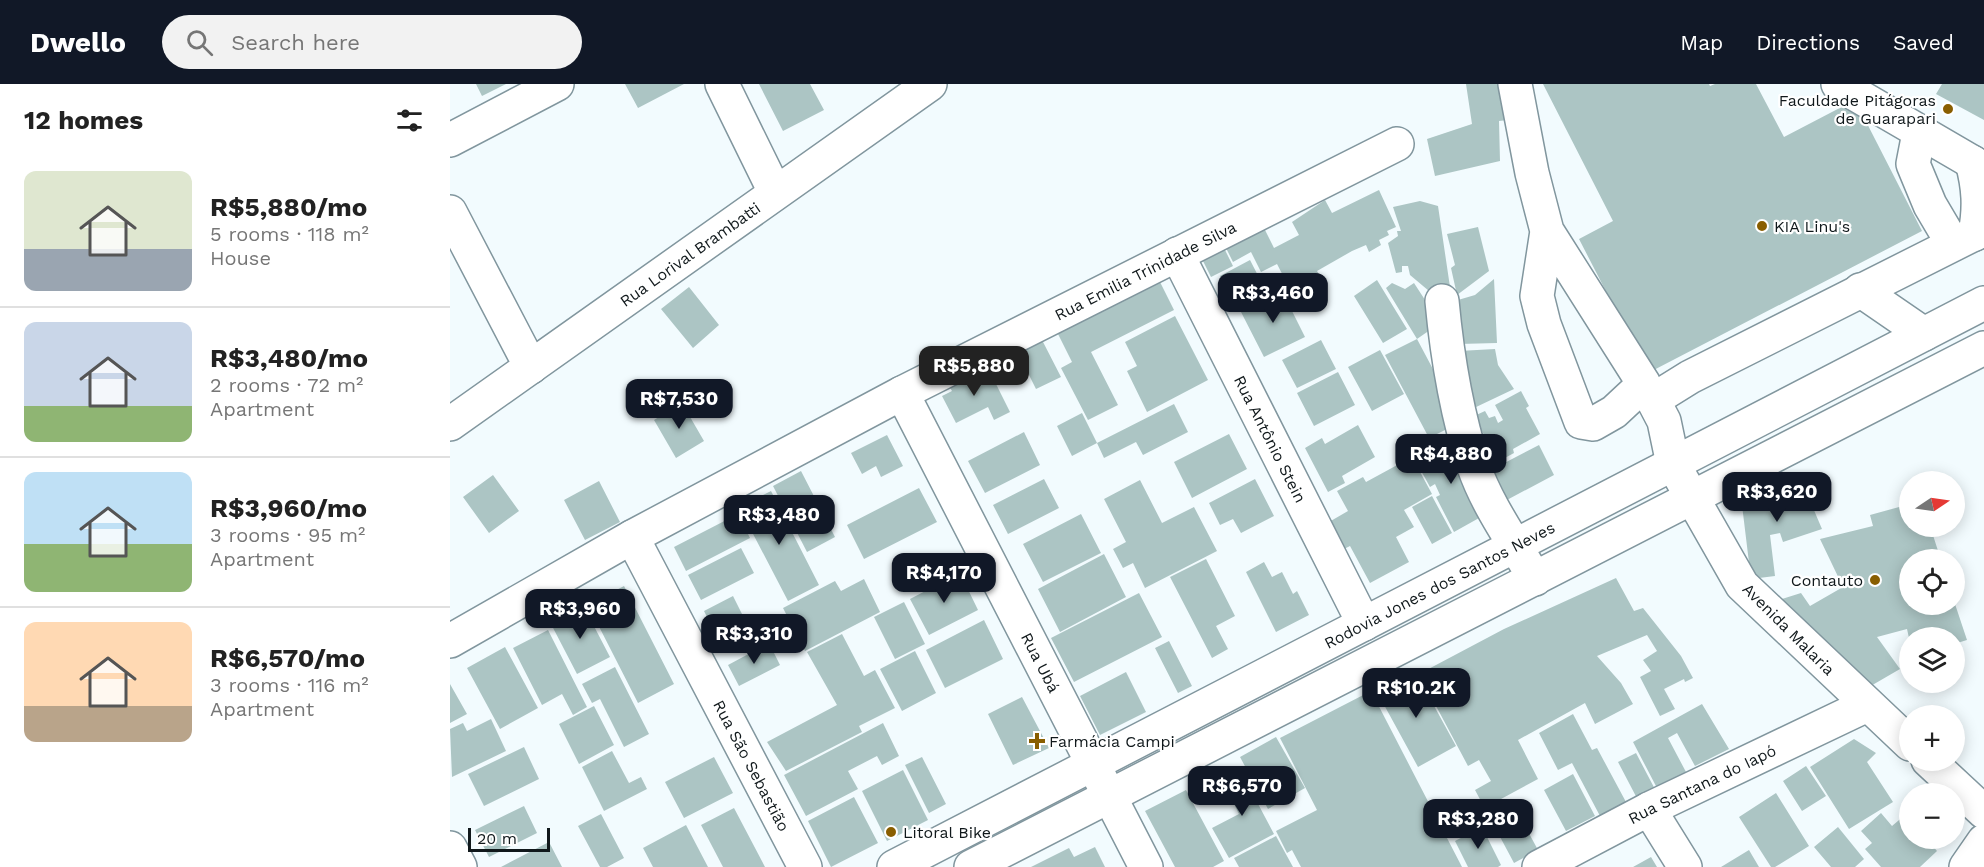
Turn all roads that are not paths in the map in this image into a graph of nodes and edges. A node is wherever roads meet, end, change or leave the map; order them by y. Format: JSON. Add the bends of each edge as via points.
{"nodes":[{"id":1,"x":557,"y":84,"type":"edge"},
{"id":2,"x":722,"y":84,"type":"edge"},
{"id":3,"x":930,"y":84,"type":"edge"},
{"id":4,"x":1515,"y":84,"type":"edge"},
{"id":5,"x":1838,"y":84,"type":"edge"},
{"id":6,"x":1919,"y":133,"type":"junction"},
{"id":7,"x":450,"y":140,"type":"edge"},
{"id":8,"x":1397,"y":144,"type":"dead end"},
{"id":9,"x":1978,"y":166,"type":"edge"},
{"id":10,"x":775,"y":192,"type":"junction"},
{"id":11,"x":450,"y":212,"type":"edge"},
{"id":12,"x":1547,"y":231,"type":"junction"},
{"id":13,"x":1971,"y":236,"type":"edge"},
{"id":14,"x":1177,"y":255,"type":"junction"},
{"id":15,"x":1860,"y":290,"type":"junction"},
{"id":16,"x":1442,"y":301,"type":"dead end"},
{"id":17,"x":1984,"y":303,"type":"edge"},
{"id":18,"x":1924,"y":334,"type":"junction"},
{"id":19,"x":1984,"y":348,"type":"edge"},
{"id":20,"x":531,"y":367,"type":"junction"},
{"id":21,"x":1648,"y":392,"type":"junction"},
{"id":22,"x":902,"y":393,"type":"junction"},
{"id":23,"x":450,"y":424,"type":"edge"},
{"id":24,"x":1673,"y":464,"type":"junction"},
{"id":25,"x":1693,"y":497,"type":"junction"},
{"id":26,"x":632,"y":537,"type":"junction"},
{"id":27,"x":1516,"y":546,"type":"junction"},
{"id":28,"x":1535,"y":579,"type":"junction"},
{"id":29,"x":1364,"y":624,"type":"junction"},
{"id":30,"x":450,"y":641,"type":"edge"},
{"id":31,"x":1867,"y":705,"type":"junction"},
{"id":32,"x":1899,"y":734,"type":"edge"},
{"id":33,"x":1093,"y":765,"type":"junction"},
{"id":34,"x":1940,"y":771,"type":"edge"},
{"id":35,"x":1108,"y":795,"type":"junction"},
{"id":36,"x":1648,"y":809,"type":"junction"},
{"id":37,"x":1984,"y":812,"type":"edge"},
{"id":38,"x":1984,"y":841,"type":"edge"},
{"id":39,"x":450,"y":848,"type":"edge"},
{"id":40,"x":460,"y":867,"type":"edge"},
{"id":41,"x":805,"y":867,"type":"edge"},
{"id":42,"x":894,"y":867,"type":"edge"},
{"id":43,"x":971,"y":867,"type":"edge"},
{"id":44,"x":1146,"y":867,"type":"edge"},
{"id":45,"x":1539,"y":867,"type":"edge"},
{"id":46,"x":1685,"y":867,"type":"edge"},
{"id":47,"x":1966,"y":867,"type":"edge"}],
"edges":[{"from":1,"to":7,"type":"street"},
{"from":2,"to":10,"type":"street"},
{"from":3,"to":10,"type":"street","name":"Rua Lorival Brambatti"},
{"from":4,"to":12,"type":"street"},
{"from":5,"to":6,"type":"street"},
{"from":6,"to":9,"type":"street"},
{"from":6,"to":13,"type":"street","via":[[1913,164],[1930,205]]},
{"from":8,"to":14,"type":"street","name":"Rua Emilia Trinidade Silva"},
{"from":9,"to":13,"type":"street","via":[[1979,212]]},
{"from":10,"to":20,"type":"street","name":"Rua Lorival Brambatti"},
{"from":11,"to":20,"type":"street"},
{"from":12,"to":21,"type":"street","name":"Avenida Malaria"},
{"from":12,"to":21,"type":"street","via":[[1537,296],[1581,422],[1593,424]]},
{"from":13,"to":15,"type":"street"},
{"from":14,"to":22,"type":"street","name":"Rua Emilia Trinidade Silva"},
{"from":14,"to":29,"type":"street","name":"Rua Antônio Stein"},
{"from":15,"to":18,"type":"street"},
{"from":15,"to":21,"type":"street","via":[[1690,377]]},
{"from":16,"to":27,"type":"street","via":[[1447,351],[1474,467],[1500,524]]},
{"from":17,"to":18,"type":"street","name":"Rodovia Jones dos Santos Neves"},
{"from":18,"to":24,"type":"street","name":"Rodovia Jones dos Santos Neves"},
{"from":19,"to":25,"type":"street"},
{"from":20,"to":23,"type":"street","name":"Rua Lorival Brambatti"},
{"from":21,"to":24,"type":"street","name":"Avenida Malaria","via":[[1664,421]]},
{"from":22,"to":26,"type":"street","name":"Rua Emilia Trinidade Silva"},
{"from":22,"to":33,"type":"street","name":"Rua Ubá"},
{"from":24,"to":25,"type":"street","name":"Avenida Malaria"},
{"from":24,"to":27,"type":"street","name":"Rodovia Jones dos Santos Neves"},
{"from":25,"to":28,"type":"street"},
{"from":25,"to":31,"type":"street","name":"Avenida Malaria","via":[[1742,585]]},
{"from":26,"to":30,"type":"street","name":"Rua Emilia Trinidade Silva"},
{"from":26,"to":41,"type":"street","name":"Rua São Sebastião"},
{"from":27,"to":28,"type":"street"},
{"from":27,"to":29,"type":"street","name":"Rodovia Jones dos Santos Neves"},
{"from":28,"to":35,"type":"street"},
{"from":29,"to":33,"type":"street","name":"Rodovia Jones dos Santos Neves"},
{"from":31,"to":32,"type":"street","name":"Avenida Malaria"},
{"from":31,"to":36,"type":"street","name":"Rua Santana do Iapó"},
{"from":33,"to":35,"type":"street","name":"Rua Ubá"},
{"from":33,"to":42,"type":"street","name":"Rodovia Jones dos Santos Neves"},
{"from":34,"to":37,"type":"street"},
{"from":35,"to":43,"type":"street"},
{"from":35,"to":44,"type":"street","name":"Rua Ubá"},
{"from":36,"to":45,"type":"street","name":"Rua Santana do Iapó"},
{"from":36,"to":46,"type":"street"},
{"from":38,"to":47,"type":"street"},
{"from":39,"to":40,"type":"street"}]}
